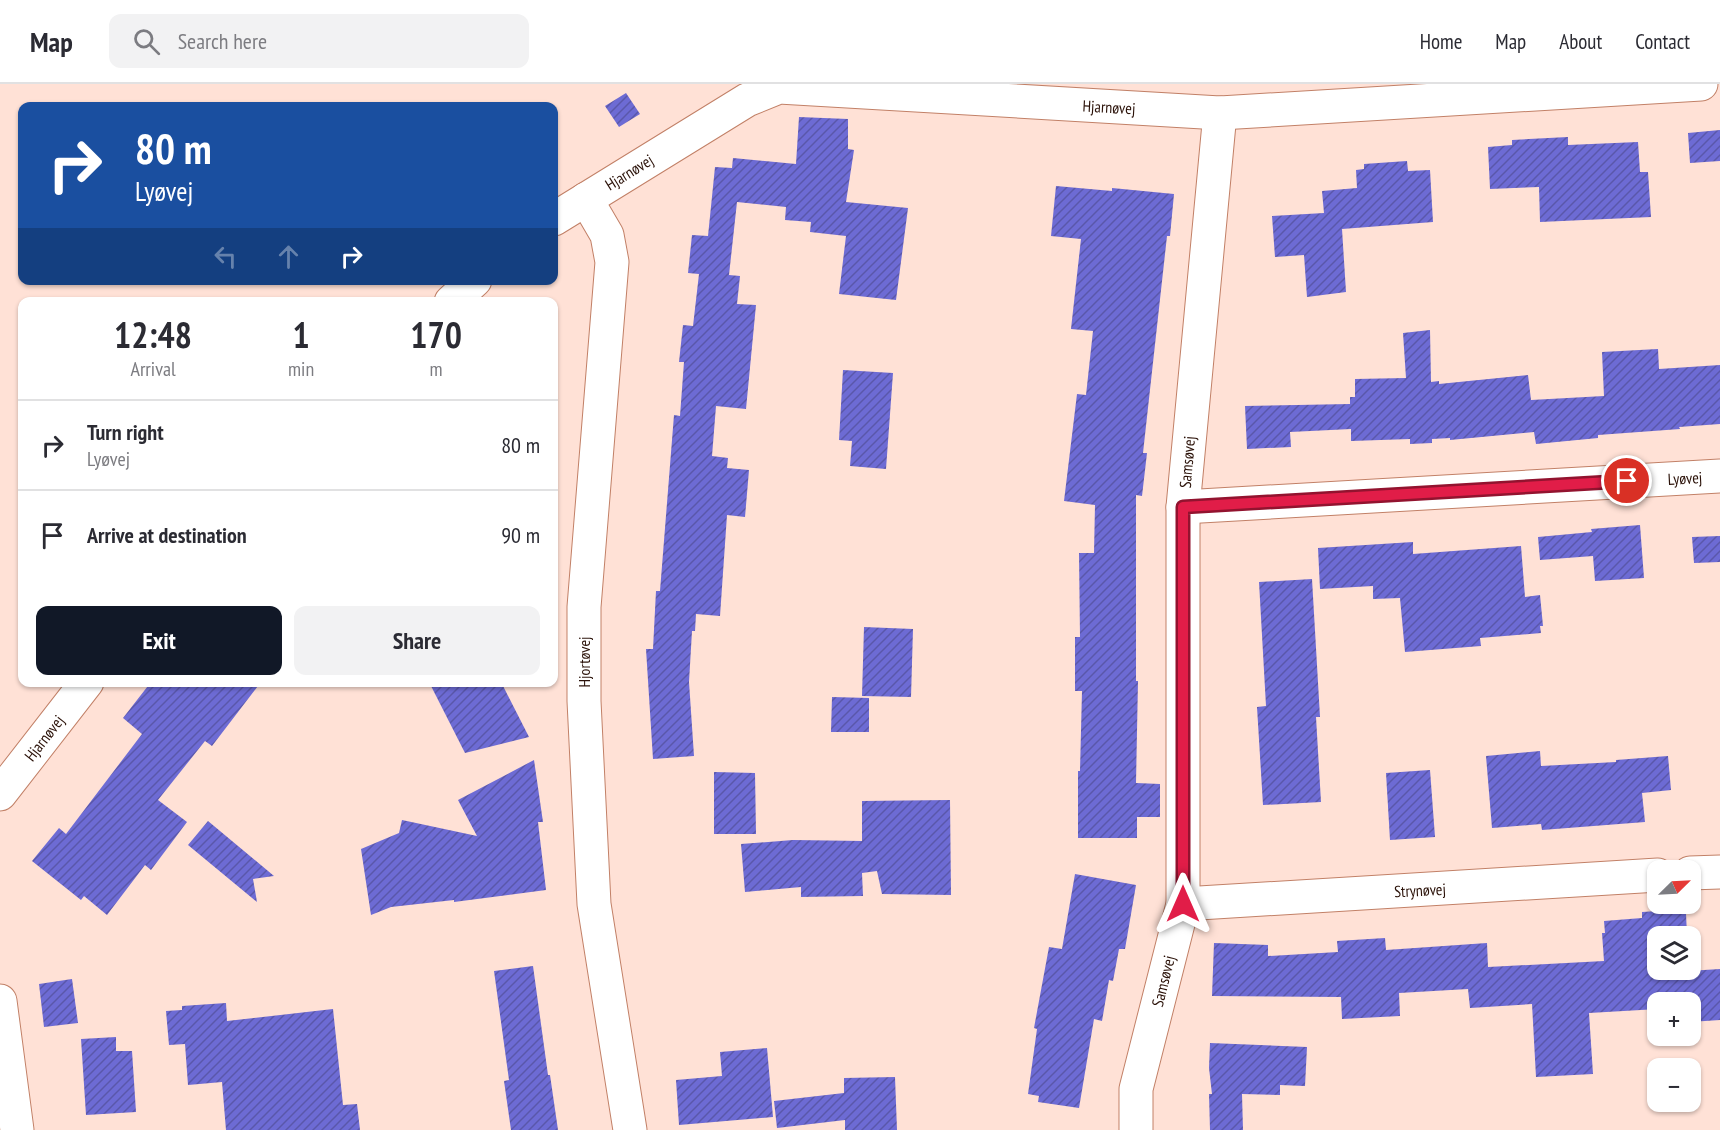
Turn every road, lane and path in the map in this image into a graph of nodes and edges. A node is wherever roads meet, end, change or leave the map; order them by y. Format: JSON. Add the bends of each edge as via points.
{"nodes":[{"id":1,"x":1701,"y":84,"type":"edge"},
{"id":2,"x":1220,"y":113,"type":"junction"},
{"id":3,"x":586,"y":198,"type":"junction"},
{"id":4,"x":558,"y":216,"type":"edge"},
{"id":5,"x":470,"y":285,"type":"edge"},
{"id":6,"x":456,"y":297,"type":"edge"},
{"id":7,"x":1720,"y":476,"type":"edge"},
{"id":8,"x":1183,"y":507,"type":"junction"},
{"id":9,"x":83,"y":687,"type":"edge"},
{"id":10,"x":0,"y":794,"type":"edge"},
{"id":11,"x":1720,"y":872,"type":"edge"},
{"id":12,"x":1701,"y":873,"type":"edge"},
{"id":13,"x":1647,"y":876,"type":"edge"},
{"id":14,"x":1183,"y":904,"type":"junction"},
{"id":15,"x":0,"y":1001,"type":"edge"},
{"id":16,"x":17,"y":1130,"type":"edge"},
{"id":17,"x":630,"y":1130,"type":"edge"},
{"id":18,"x":1136,"y":1130,"type":"edge"}],
"edges":[{"from":1,"to":2,"type":"street","name":"Hjarnøvej"},
{"from":2,"to":3,"type":"street","name":"Hjarnøvej","via":[[779,87],[747,100]]},
{"from":2,"to":8,"type":"street","name":"Samsøvej"},
{"from":3,"to":4,"type":"street","name":"Hjarnøvej"},
{"from":3,"to":17,"type":"street","name":"Hjortøvej","via":[[607,235],[612,262],[584,607],[589,832],[594,903]]},
{"from":5,"to":6,"type":"street"},
{"from":7,"to":8,"type":"street","name":"Lyøvej"},
{"from":8,"to":14,"type":"street","name":"Samsøvej"},
{"from":9,"to":10,"type":"street","name":"Hjarnøvej"},
{"from":11,"to":12,"type":"street"},
{"from":13,"to":14,"type":"street","name":"Strynøvej"},
{"from":14,"to":18,"type":"street","name":"Samsøvej","via":[[1136,1089]]},
{"from":15,"to":16,"type":"street"}]}
